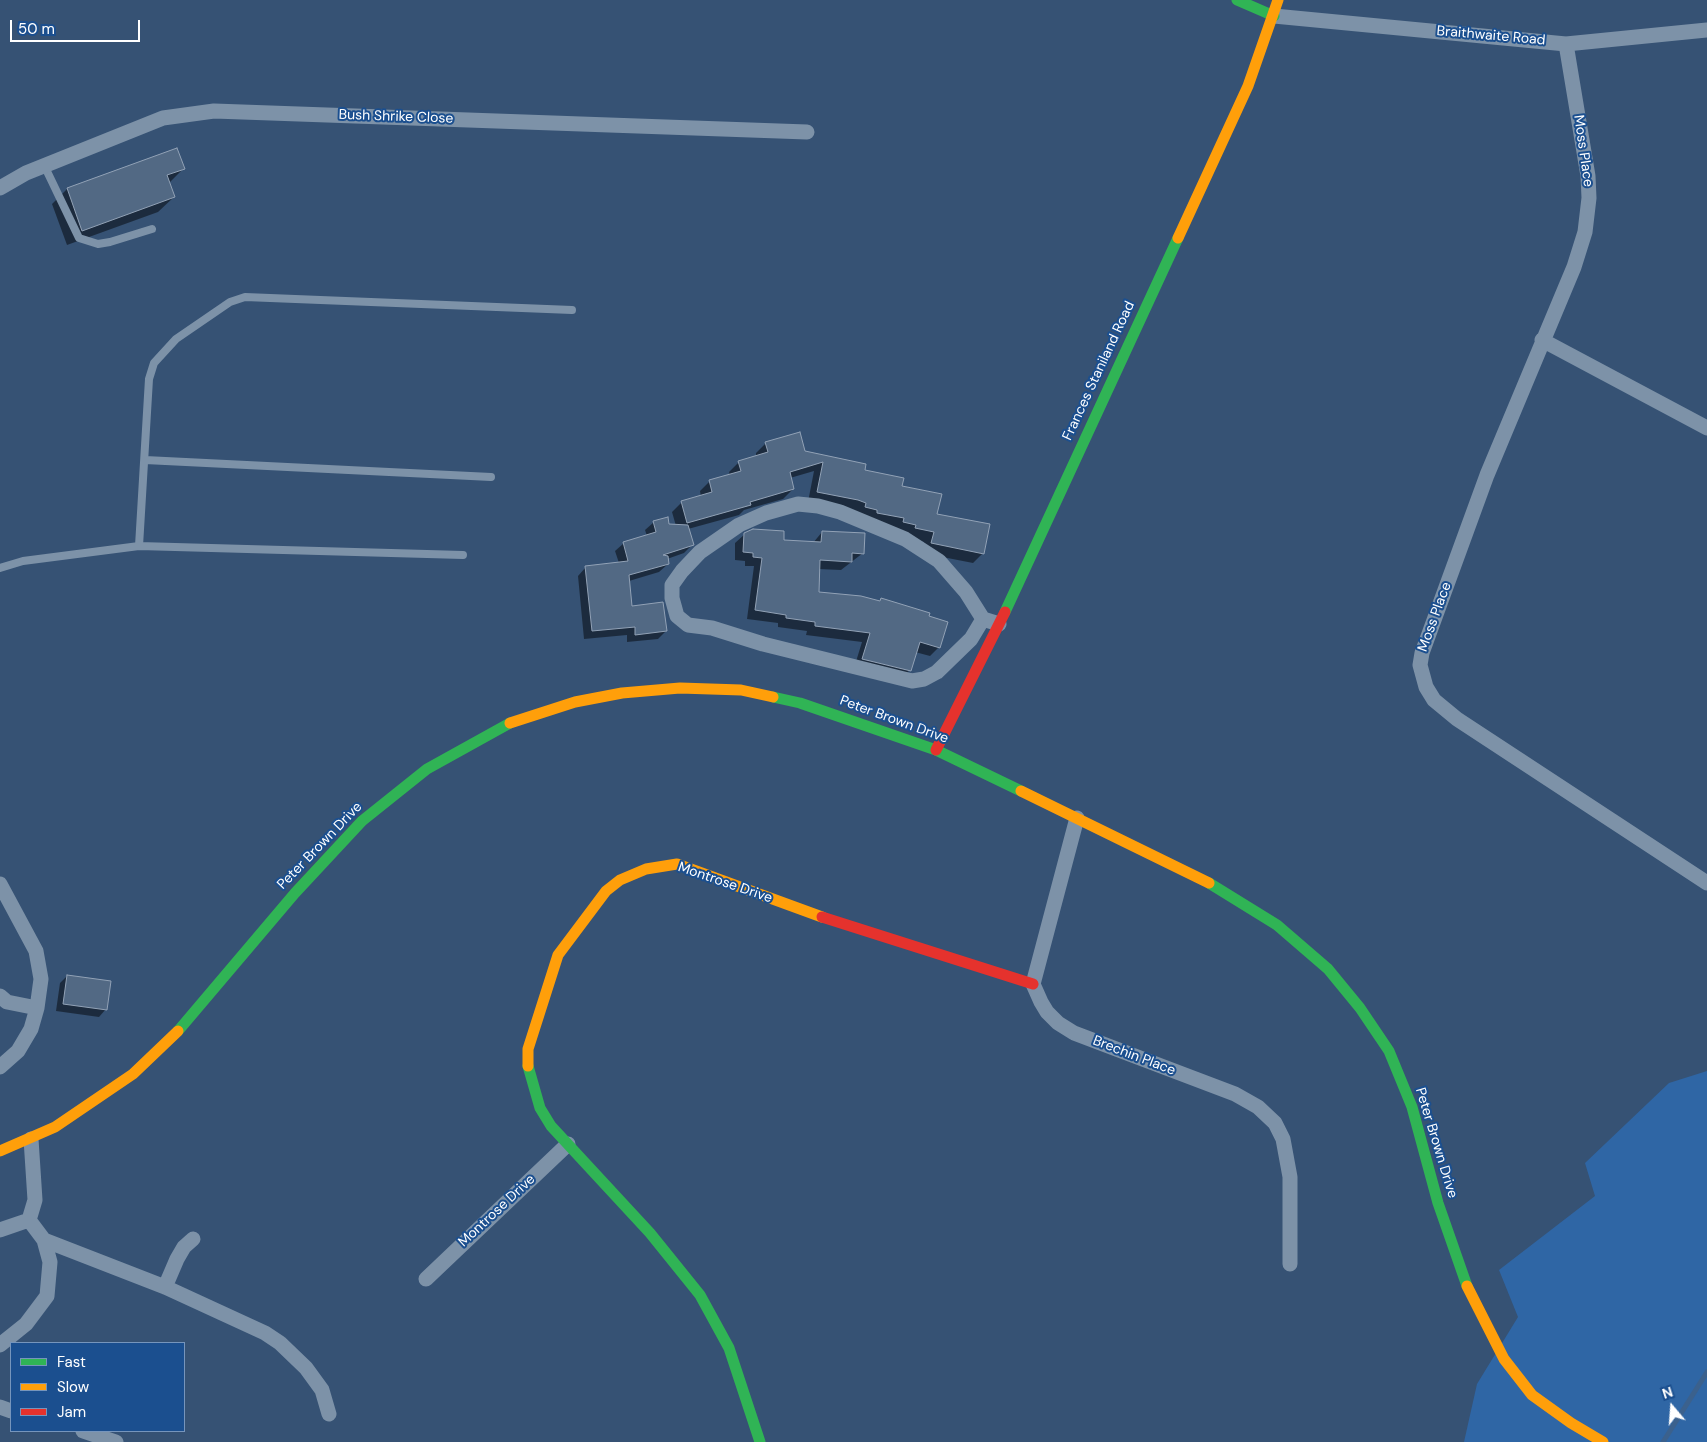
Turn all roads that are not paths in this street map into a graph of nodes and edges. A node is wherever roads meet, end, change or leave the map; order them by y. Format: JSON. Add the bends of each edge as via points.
{"nodes":[{"id":1,"x":1238,"y":0,"type":"edge"},
{"id":2,"x":1278,"y":0,"type":"edge"},
{"id":3,"x":1274,"y":16,"type":"junction"},
{"id":4,"x":1707,"y":30,"type":"edge"},
{"id":5,"x":1566,"y":44,"type":"junction"},
{"id":6,"x":807,"y":132,"type":"dead end"},
{"id":7,"x":44,"y":165,"type":"junction"},
{"id":8,"x":0,"y":188,"type":"edge"},
{"id":9,"x":152,"y":229,"type":"dead end"},
{"id":10,"x":572,"y":310,"type":"dead end"},
{"id":11,"x":1542,"y":340,"type":"junction"},
{"id":12,"x":1707,"y":428,"type":"edge"},
{"id":13,"x":145,"y":460,"type":"junction"},
{"id":14,"x":491,"y":477,"type":"dead end"},
{"id":15,"x":140,"y":546,"type":"junction"},
{"id":16,"x":463,"y":555,"type":"dead end"},
{"id":17,"x":0,"y":568,"type":"edge"},
{"id":18,"x":982,"y":619,"type":"junction"},
{"id":19,"x":999,"y":624,"type":"junction"},
{"id":20,"x":936,"y":750,"type":"junction"},
{"id":21,"x":1078,"y":818,"type":"junction"},
{"id":22,"x":1707,"y":883,"type":"edge"},
{"id":23,"x":0,"y":884,"type":"edge"},
{"id":24,"x":1033,"y":984,"type":"junction"},
{"id":25,"x":0,"y":996,"type":"edge"},
{"id":26,"x":37,"y":1008,"type":"junction"},
{"id":27,"x":0,"y":1067,"type":"edge"},
{"id":28,"x":31,"y":1139,"type":"junction"},
{"id":29,"x":568,"y":1144,"type":"junction"},
{"id":30,"x":0,"y":1150,"type":"edge"},
{"id":31,"x":29,"y":1220,"type":"junction"},
{"id":32,"x":0,"y":1230,"type":"edge"},
{"id":33,"x":192,"y":1239,"type":"dead end"},
{"id":34,"x":44,"y":1240,"type":"junction"},
{"id":35,"x":1290,"y":1264,"type":"dead end"},
{"id":36,"x":426,"y":1278,"type":"dead end"},
{"id":37,"x":165,"y":1287,"type":"junction"},
{"id":38,"x":0,"y":1345,"type":"edge"},
{"id":39,"x":329,"y":1414,"type":"dead end"},
{"id":40,"x":86,"y":1432,"type":"edge"},
{"id":41,"x":116,"y":1442,"type":"edge"},
{"id":42,"x":760,"y":1442,"type":"edge"},
{"id":43,"x":1603,"y":1442,"type":"edge"}],
"edges":[{"from":1,"to":3,"type":"street"},
{"from":2,"to":3,"type":"street","name":"Frances Staniland Road"},
{"from":3,"to":5,"type":"street","name":"Braithwaite Road"},
{"from":3,"to":19,"type":"street","name":"Frances Staniland Road","via":[[1248,86]]},
{"from":4,"to":5,"type":"street","name":"Braithwaite Road"},
{"from":5,"to":11,"type":"street","name":"Moss Place","via":[[1584,146],[1589,198],[1585,232],[1574,267]]},
{"from":6,"to":7,"type":"street","name":"Bush Shrike Close","via":[[214,111],[163,118]]},
{"from":7,"to":8,"type":"street","name":"Bush Shrike Close"},
{"from":7,"to":9,"type":"lane","via":[[79,238],[98,244]]},
{"from":10,"to":13,"type":"lane","via":[[245,297],[230,302],[176,339],[154,363],[149,379]]},
{"from":11,"to":12,"type":"street"},
{"from":11,"to":22,"type":"street","name":"Moss Place","via":[[1487,475],[1422,653],[1422,676],[1434,700],[1457,719]]},
{"from":13,"to":14,"type":"lane"},
{"from":13,"to":15,"type":"lane"},
{"from":15,"to":16,"type":"lane"},
{"from":15,"to":17,"type":"lane","via":[[39,558]]},
{"from":18,"to":18,"type":"street","via":[[961,585],[939,561],[905,539],[818,506],[798,504],[766,513],[721,536],[700,552],[672,585],[677,616],[688,625],[712,628],[912,681],[924,679],[948,662],[971,638]]},
{"from":18,"to":19,"type":"street"},
{"from":19,"to":20,"type":"street","name":"Frances Staniland Road"},
{"from":20,"to":21,"type":"street","name":"Peter Brown Drive"},
{"from":20,"to":28,"type":"street","name":"Peter Brown Drive","via":[[800,703],[740,690],[680,688],[622,693],[575,702],[518,720],[427,769],[362,821],[295,893],[168,1043],[133,1074],[55,1127]]},
{"from":21,"to":24,"type":"street"},
{"from":21,"to":43,"type":"street","name":"Peter Brown Drive","via":[[1204,880],[1277,925],[1328,969],[1389,1051],[1412,1107],[1438,1203],[1467,1287],[1504,1359],[1532,1395]]},
{"from":23,"to":26,"type":"street","via":[[36,951],[41,972]]},
{"from":24,"to":29,"type":"street","name":"Montrose Drive","via":[[835,922],[677,864],[646,869],[620,880],[606,891],[558,955],[528,1049],[528,1071],[540,1108],[550,1126]]},
{"from":24,"to":35,"type":"street","name":"Brechin Place","via":[[1047,1012],[1074,1033],[1235,1094],[1258,1107],[1275,1123],[1290,1177]]},
{"from":25,"to":26,"type":"street","via":[[7,1002]]},
{"from":26,"to":27,"type":"street","via":[[31,1029],[18,1051]]},
{"from":28,"to":30,"type":"street","name":"Peter Brown Drive"},
{"from":28,"to":31,"type":"street","via":[[35,1200]]},
{"from":29,"to":36,"type":"street","name":"Montrose Drive"},
{"from":29,"to":42,"type":"street","name":"Montrose Drive","via":[[650,1233],[700,1295],[729,1348]]},
{"from":31,"to":32,"type":"street"},
{"from":31,"to":34,"type":"street"},
{"from":33,"to":37,"type":"street","via":[[180,1253]]},
{"from":34,"to":37,"type":"street"},
{"from":34,"to":38,"type":"street","via":[[50,1262],[47,1296],[26,1324]]},
{"from":37,"to":39,"type":"street","via":[[280,1343],[306,1368],[322,1390]]},
{"from":40,"to":41,"type":"street"}]}
